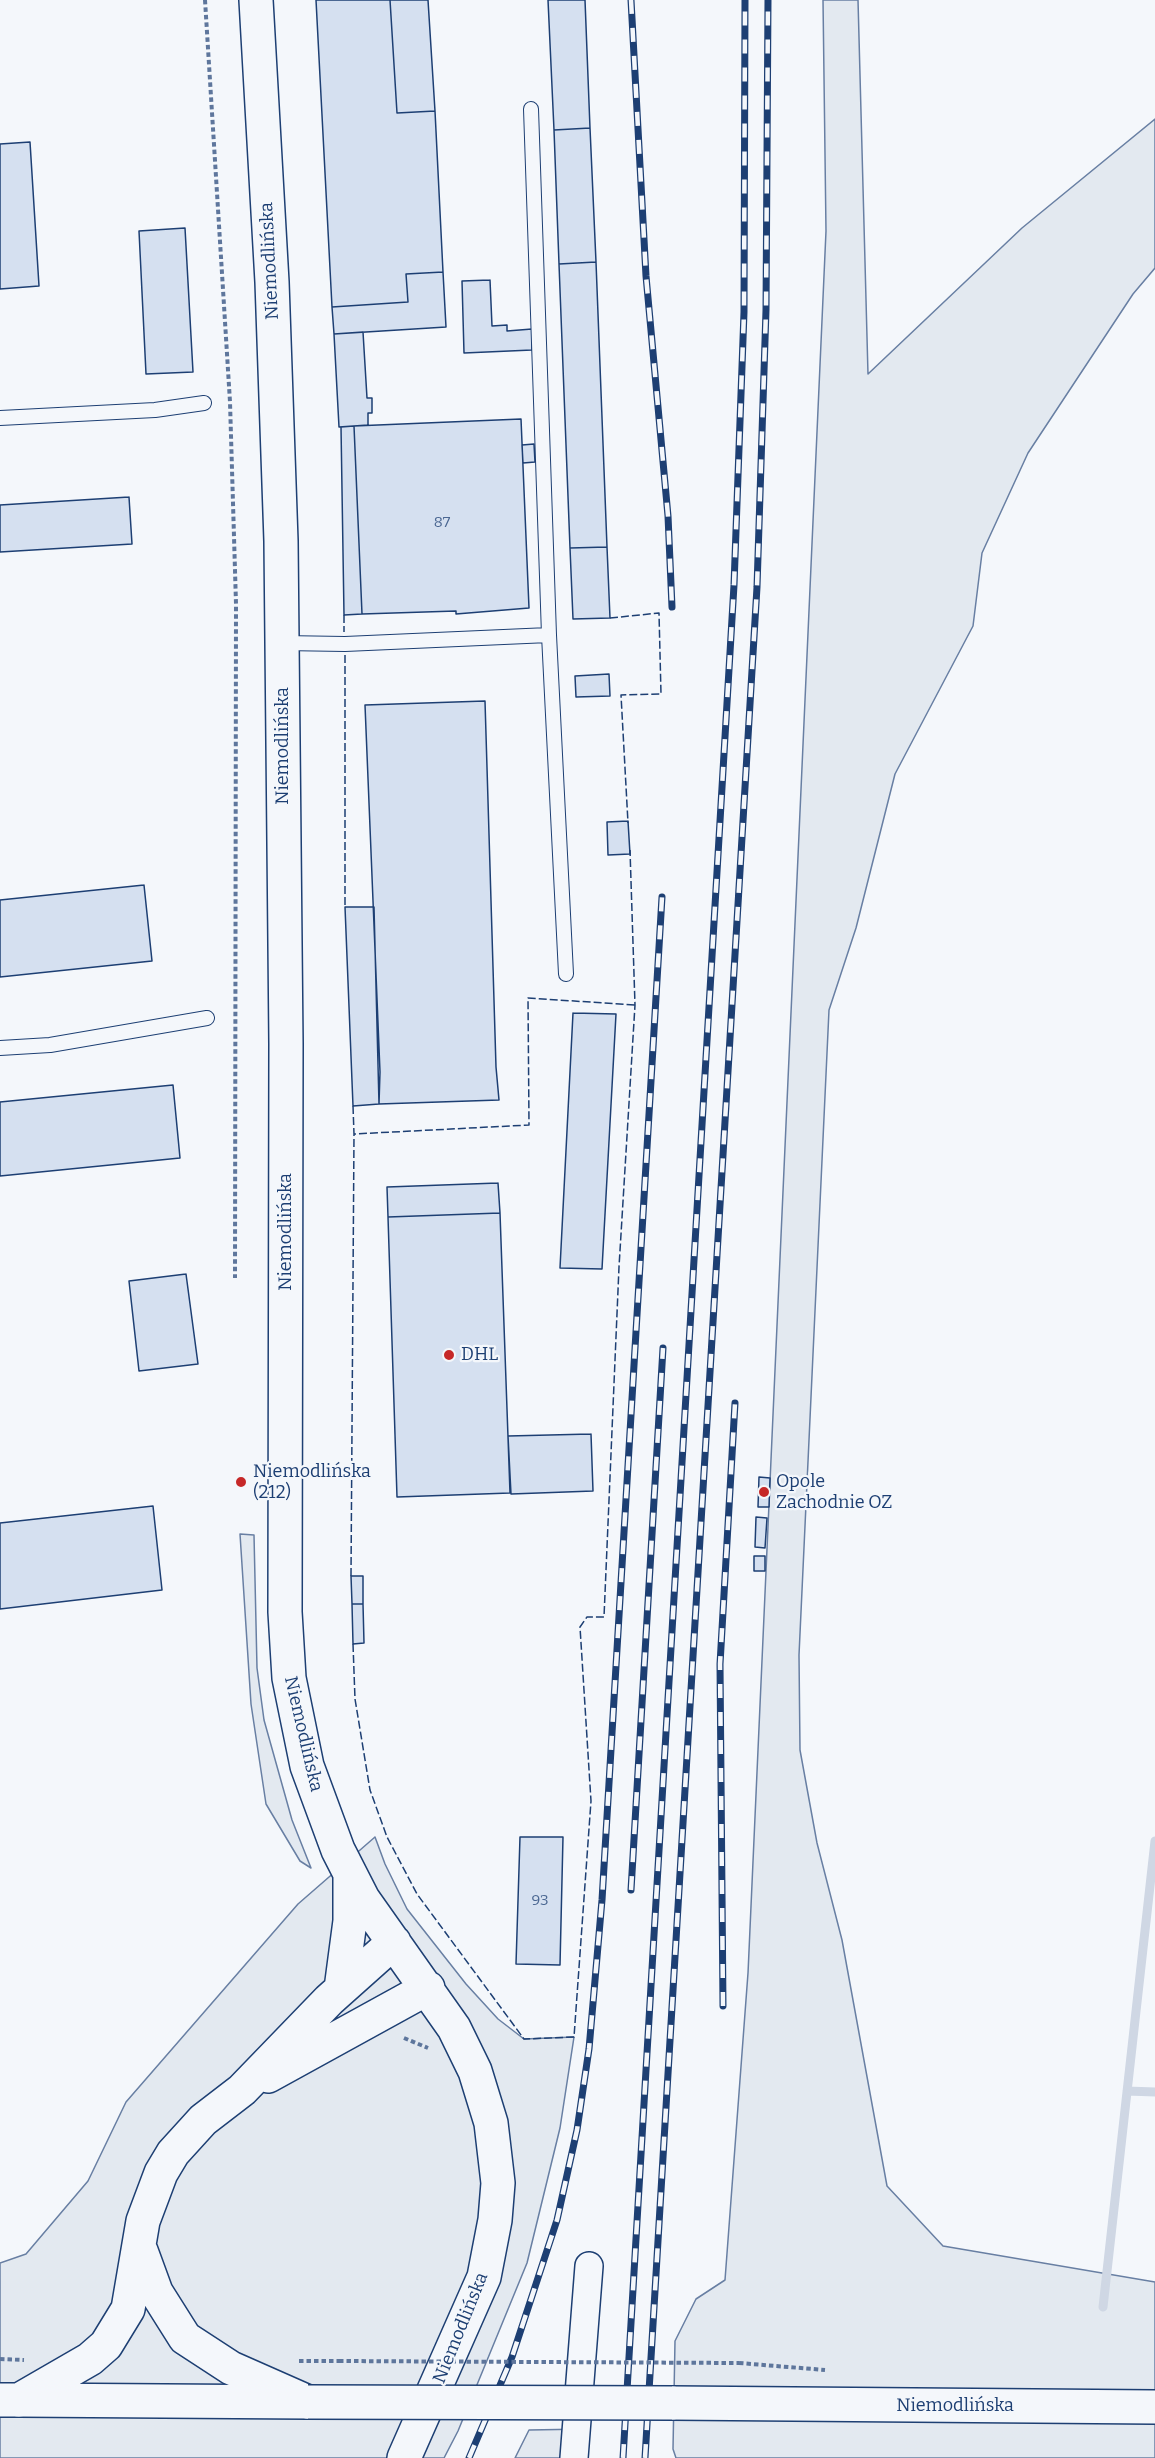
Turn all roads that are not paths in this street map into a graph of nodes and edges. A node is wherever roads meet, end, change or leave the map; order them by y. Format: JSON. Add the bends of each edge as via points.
{"nodes":[{"id":1,"x":256,"y":0,"type":"edge"},
{"id":2,"x":531,"y":109,"type":"dead end"},
{"id":3,"x":204,"y":403,"type":"dead end"},
{"id":4,"x":0,"y":418,"type":"edge"},
{"id":5,"x":549,"y":635,"type":"junction"},
{"id":6,"x":282,"y":643,"type":"junction"},
{"id":7,"x":566,"y":974,"type":"dead end"},
{"id":8,"x":207,"y":1018,"type":"dead end"},
{"id":9,"x":0,"y":1048,"type":"edge"},
{"id":10,"x":350,"y":1874,"type":"junction"},
{"id":11,"x":394,"y":1942,"type":"junction"},
{"id":12,"x":428,"y":1988,"type":"junction"},
{"id":13,"x":341,"y":1989,"type":"junction"},
{"id":14,"x":242,"y":2090,"type":"junction"},
{"id":15,"x":139,"y":2247,"type":"junction"},
{"id":16,"x":589,"y":2266,"type":"dead end"},
{"id":17,"x":10,"y":2400,"type":"edge"},
{"id":18,"x":308,"y":2402,"type":"junction"},
{"id":19,"x":1155,"y":2407,"type":"edge"},
{"id":20,"x":404,"y":2458,"type":"edge"},
{"id":21,"x":574,"y":2458,"type":"edge"}],
"edges":[{"from":1,"to":6,"type":"main road","name":"Niemodlińska","via":[[272,282]]},
{"from":2,"to":5,"type":"lane"},
{"from":3,"to":4,"type":"lane","via":[[155,410]]},
{"from":5,"to":6,"type":"lane"},
{"from":5,"to":7,"type":"lane"},
{"from":6,"to":10,"type":"main road","name":"Niemodlińska","via":[[286,1646],[295,1716],[307,1766]]},
{"from":8,"to":9,"type":"lane","via":[[50,1045]]},
{"from":10,"to":11,"type":"main road","name":"Niemodlińska"},
{"from":10,"to":13,"type":"main road","via":[[350,1921]]},
{"from":11,"to":12,"type":"main road","name":"Niemodlińska"},
{"from":11,"to":13,"type":"main road"},
{"from":12,"to":14,"type":"main road"},
{"from":12,"to":20,"type":"main road","name":"Niemodlińska","via":[[476,2071],[491,2123],[498,2184],[484,2277]]},
{"from":13,"to":14,"type":"main road"},
{"from":14,"to":15,"type":"main road","via":[[203,2120],[173,2152],[150,2198]]},
{"from":15,"to":17,"type":"main road","via":[[128,2309],[106,2345],[90,2359]]},
{"from":15,"to":18,"type":"main road","via":[[156,2292],[185,2338],[231,2368]]},
{"from":16,"to":21,"type":"street"},
{"from":17,"to":18,"type":"main road","name":"Niemodlińska"},
{"from":18,"to":19,"type":"main road","name":"Niemodlińska","bridge":true}]}
